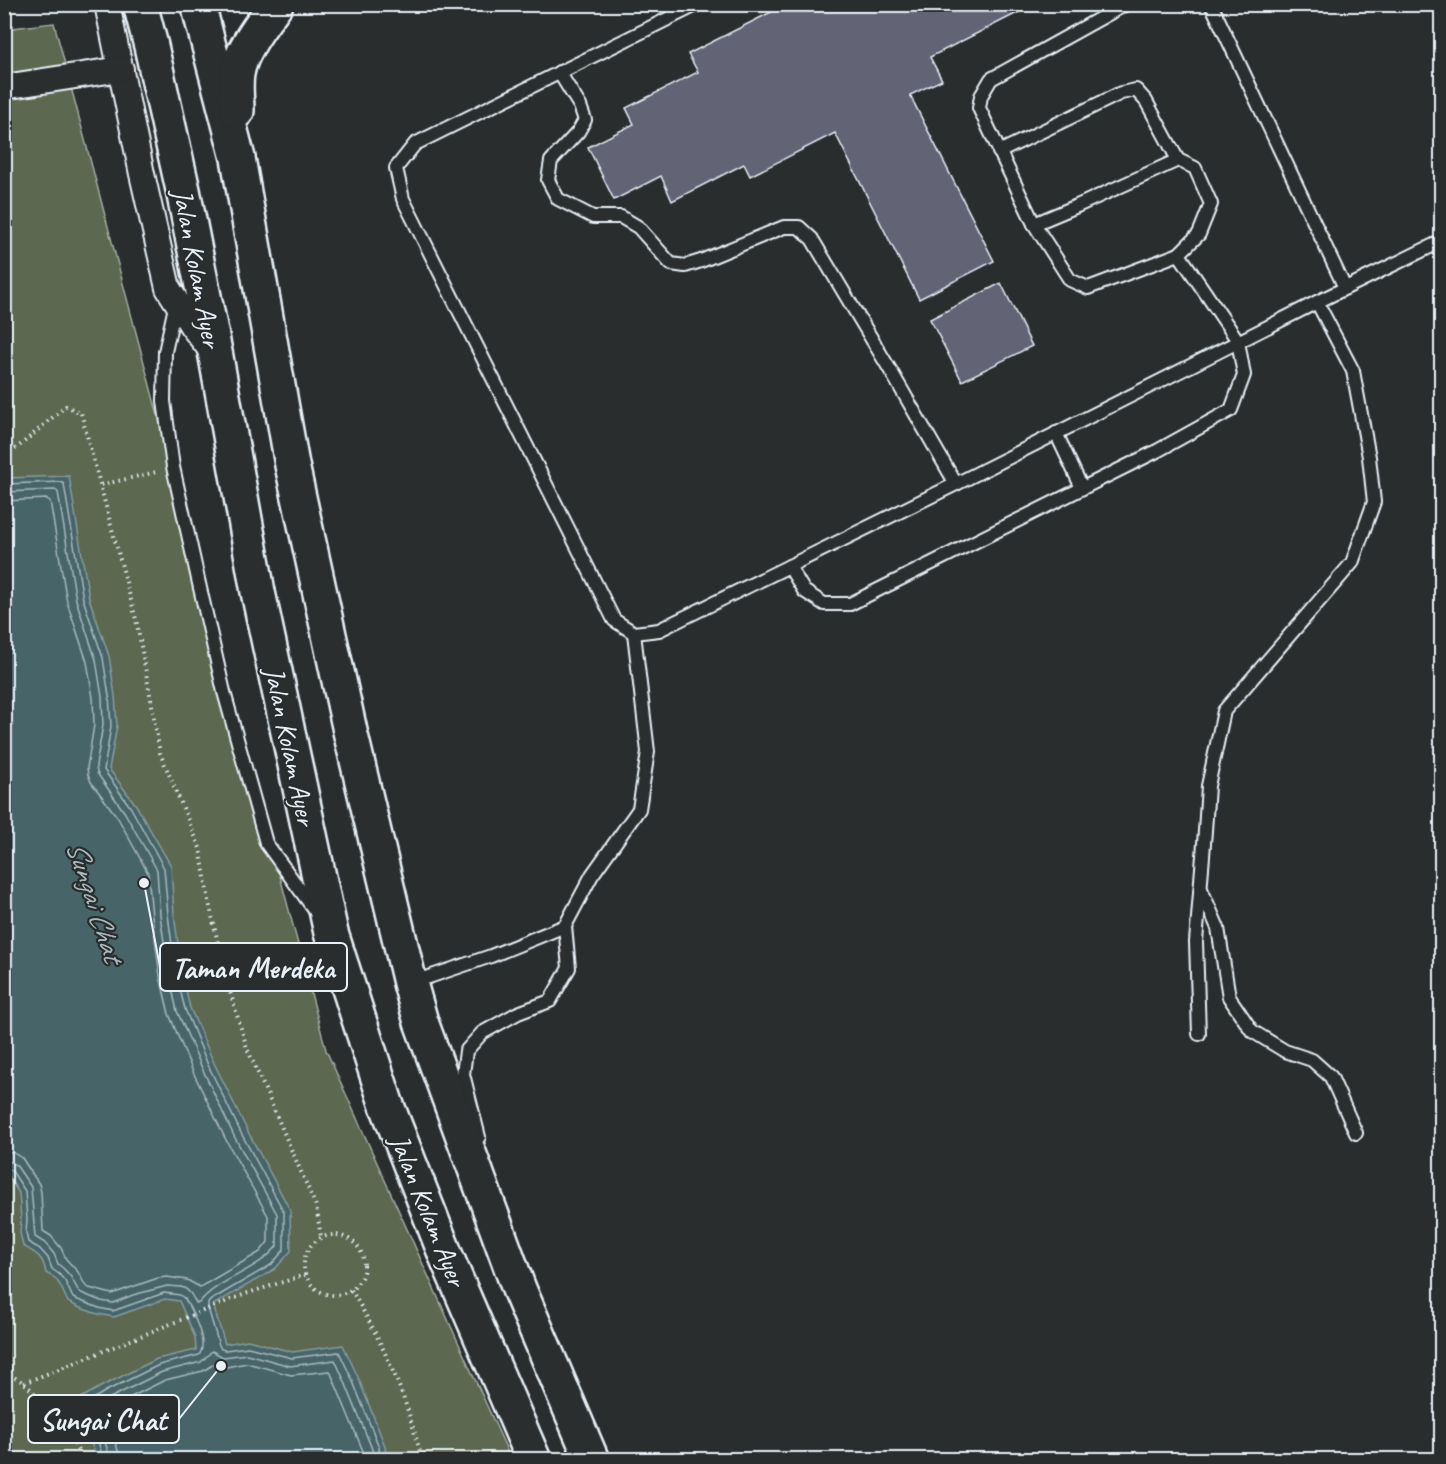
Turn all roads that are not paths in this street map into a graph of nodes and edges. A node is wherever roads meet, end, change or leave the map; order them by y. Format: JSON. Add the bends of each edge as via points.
{"nodes":[{"id":1,"x":107,"y":4,"type":"edge"},
{"id":2,"x":140,"y":4,"type":"edge"},
{"id":3,"x":198,"y":4,"type":"edge"},
{"id":4,"x":276,"y":4,"type":"edge"},
{"id":5,"x":698,"y":4,"type":"edge"},
{"id":6,"x":1126,"y":4,"type":"edge"},
{"id":7,"x":1210,"y":4,"type":"edge"},
{"id":8,"x":121,"y":69,"type":"junction"},
{"id":9,"x":560,"y":72,"type":"junction"},
{"id":10,"x":4,"y":87,"type":"edge"},
{"id":11,"x":999,"y":152,"type":"junction"},
{"id":12,"x":238,"y":158,"type":"junction"},
{"id":13,"x":1178,"y":160,"type":"junction"},
{"id":14,"x":1034,"y":224,"type":"junction"},
{"id":15,"x":1442,"y":241,"type":"edge"},
{"id":16,"x":1179,"y":254,"type":"junction"},
{"id":17,"x":1345,"y":288,"type":"junction"},
{"id":18,"x":176,"y":301,"type":"junction"},
{"id":19,"x":1317,"y":302,"type":"junction"},
{"id":20,"x":1238,"y":341,"type":"junction"},
{"id":21,"x":216,"y":357,"type":"junction"},
{"id":22,"x":1056,"y":433,"type":"junction"},
{"id":23,"x":956,"y":484,"type":"junction"},
{"id":24,"x":1082,"y":488,"type":"junction"},
{"id":25,"x":789,"y":566,"type":"junction"},
{"id":26,"x":634,"y":633,"type":"junction"},
{"id":27,"x":1201,"y":888,"type":"junction"},
{"id":28,"x":564,"y":926,"type":"junction"},
{"id":29,"x":331,"y":933,"type":"junction"},
{"id":30,"x":410,"y":983,"type":"junction"},
{"id":31,"x":1199,"y":1034,"type":"dead end"},
{"id":32,"x":1356,"y":1133,"type":"dead end"},
{"id":33,"x":490,"y":1210,"type":"junction"},
{"id":34,"x":534,"y":1460,"type":"edge"},
{"id":35,"x":592,"y":1460,"type":"edge"}],
"edges":[{"from":1,"to":8,"type":"street"},
{"from":2,"to":21,"type":"main road","name":"Jalan Kolam Ayer"},
{"from":3,"to":12,"type":"main road","name":"Jalan Kolam Ayer"},
{"from":4,"to":12,"type":"main road","via":[[246,48],[237,73]]},
{"from":5,"to":9,"type":"lane"},
{"from":6,"to":11,"type":"lane","via":[[991,79],[979,108]]},
{"from":7,"to":17,"type":"lane"},
{"from":8,"to":10,"type":"street"},
{"from":8,"to":18,"type":"street","via":[[168,288]]},
{"from":9,"to":23,"type":"lane","via":[[585,120],[551,161],[548,180],[558,199],[592,217],[621,217],[638,227],[672,264],[685,266],[784,227],[799,227],[812,239]]},
{"from":9,"to":26,"type":"lane","via":[[415,144],[396,168],[403,199],[614,620]]},
{"from":11,"to":13,"type":"lane","via":[[1120,93],[1136,90]]},
{"from":11,"to":14,"type":"lane"},
{"from":12,"to":30,"type":"main road","name":"Jalan Kolam Ayer","via":[[292,465]]},
{"from":13,"to":14,"type":"lane"},
{"from":13,"to":16,"type":"lane","via":[[1195,168],[1210,204],[1199,234]]},
{"from":14,"to":16,"type":"lane","via":[[1070,280],[1088,288]]},
{"from":15,"to":17,"type":"lane"},
{"from":16,"to":20,"type":"lane"},
{"from":17,"to":19,"type":"lane"},
{"from":18,"to":21,"type":"street"},
{"from":18,"to":29,"type":"lane","via":[[165,352],[164,401],[173,467],[224,692],[266,843]]},
{"from":19,"to":20,"type":"lane"},
{"from":19,"to":27,"type":"lane","via":[[1353,371],[1374,502],[1352,563],[1224,711],[1208,786]]},
{"from":20,"to":22,"type":"lane"},
{"from":20,"to":24,"type":"lane","via":[[1244,375],[1231,410]]},
{"from":21,"to":29,"type":"main road","name":"Jalan Kolam Ayer","via":[[258,592]]},
{"from":22,"to":23,"type":"lane"},
{"from":22,"to":24,"type":"lane"},
{"from":23,"to":25,"type":"lane"},
{"from":24,"to":25,"type":"lane","via":[[850,604],[824,604],[804,591]]},
{"from":25,"to":26,"type":"lane","via":[[659,630]]},
{"from":26,"to":28,"type":"lane","via":[[648,752],[639,809],[592,875]]},
{"from":27,"to":31,"type":"lane","via":[[1196,942]]},
{"from":27,"to":32,"type":"lane","via":[[1218,928],[1229,997],[1252,1031],[1285,1051],[1312,1060],[1331,1077]]},
{"from":28,"to":30,"type":"lane"},
{"from":28,"to":33,"type":"lane","via":[[569,968],[550,1001],[482,1033],[466,1051],[463,1074],[489,1181]]},
{"from":29,"to":34,"type":"main road","name":"Jalan Kolam Ayer","via":[[386,1102],[446,1256]]},
{"from":30,"to":33,"type":"main road","name":"Jalan Kolam Ayer"},
{"from":33,"to":35,"type":"main road","name":"Jalan Kolam Ayer"}]}
